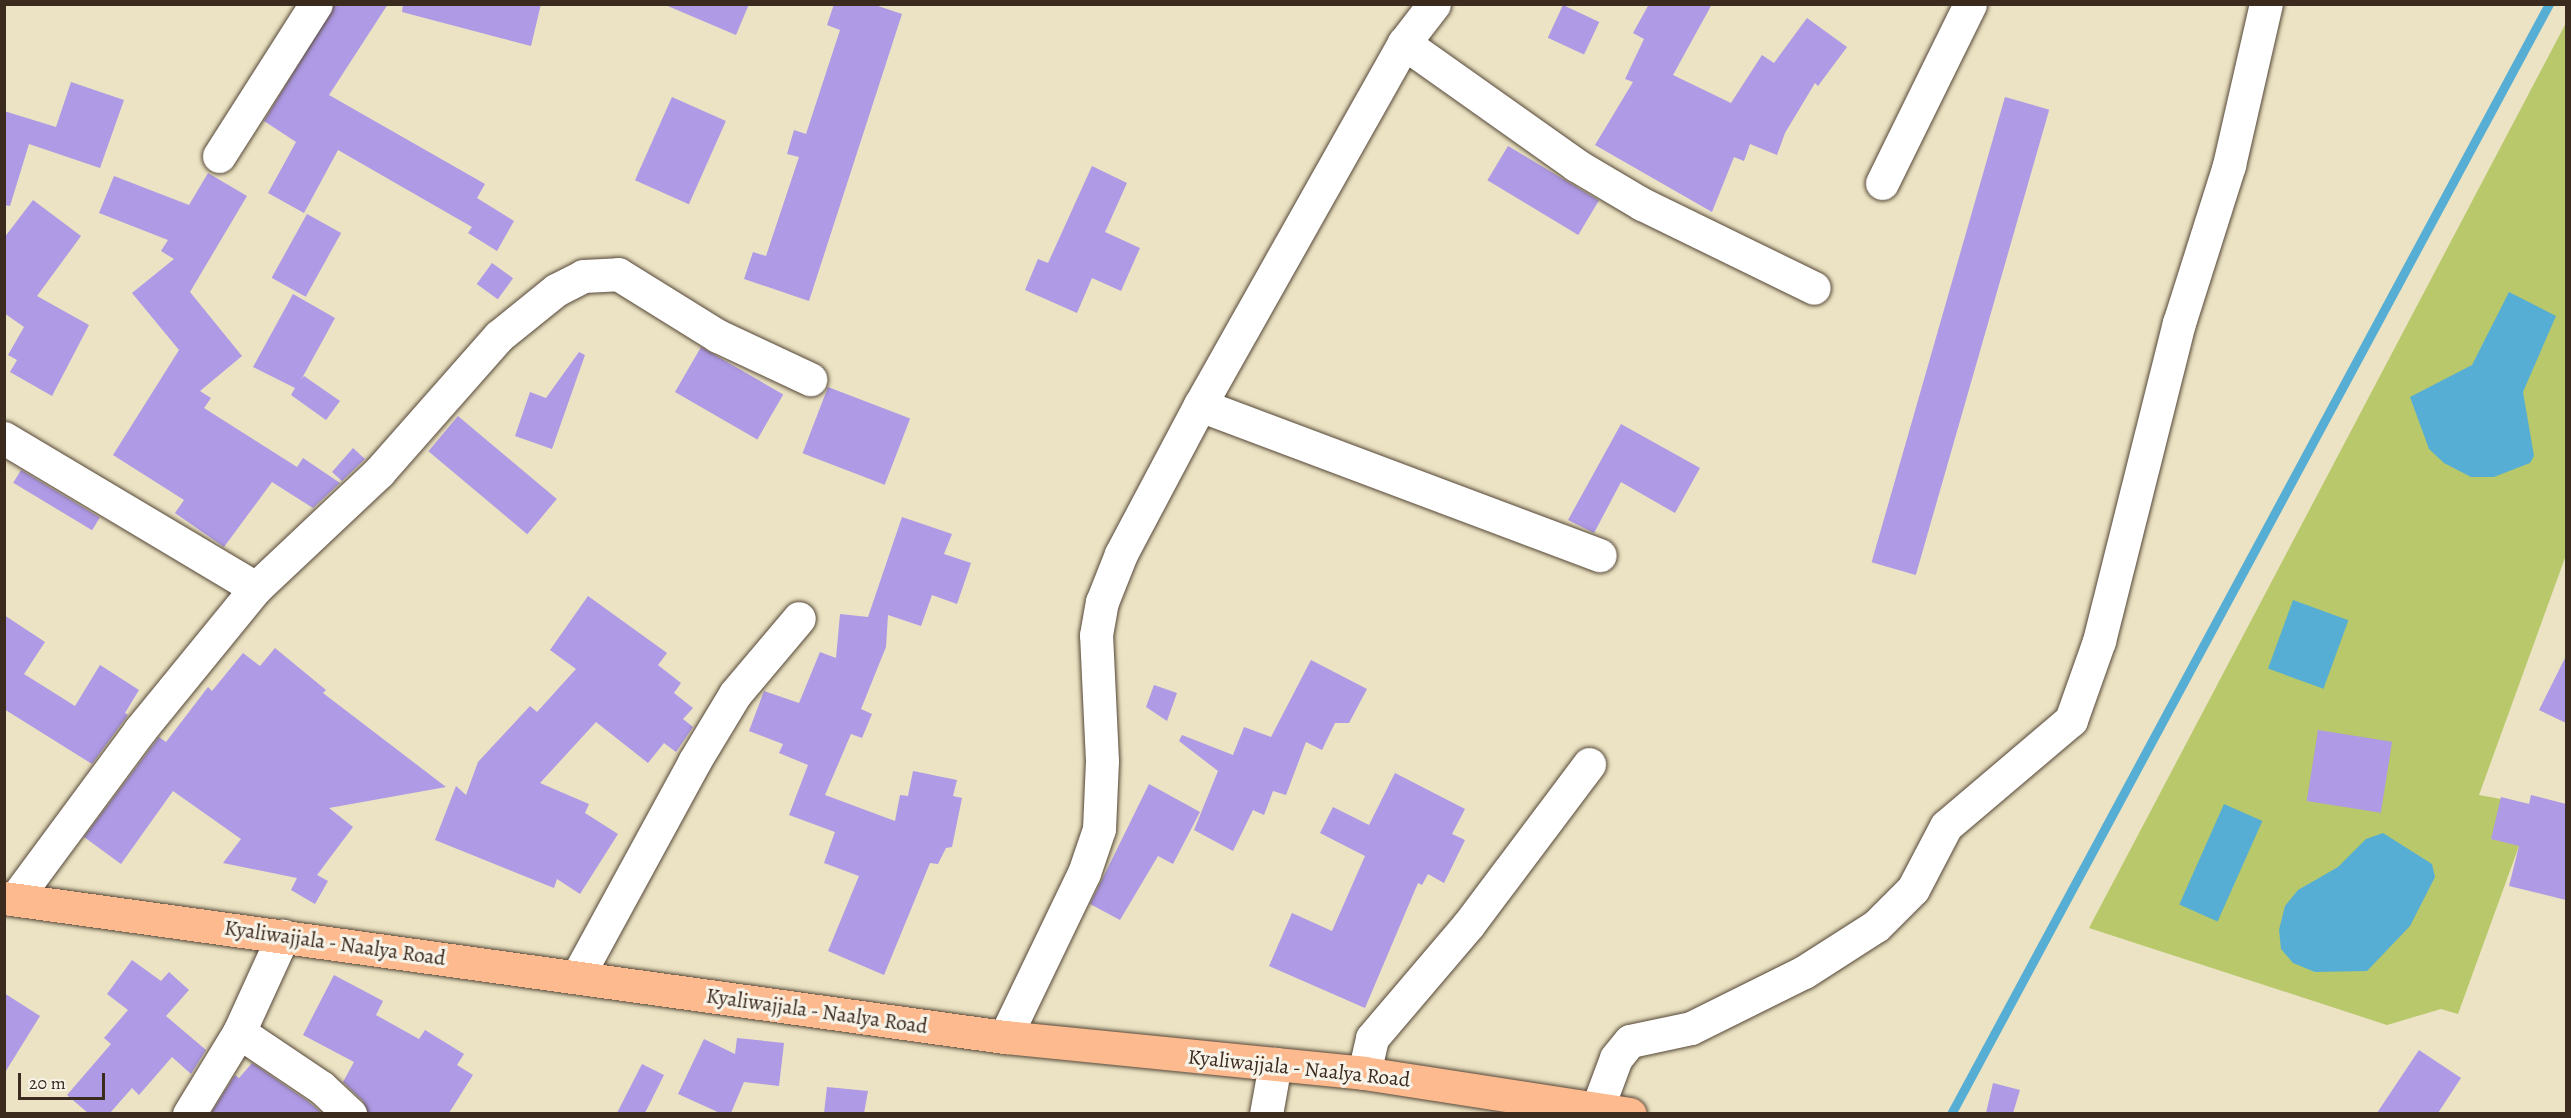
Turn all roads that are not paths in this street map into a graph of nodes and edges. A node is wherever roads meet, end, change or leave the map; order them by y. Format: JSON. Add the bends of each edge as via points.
{"nodes":[{"id":1,"x":316,"y":4,"type":"edge"},
{"id":2,"x":1434,"y":4,"type":"edge"},
{"id":3,"x":1970,"y":4,"type":"edge"},
{"id":4,"x":2266,"y":4,"type":"edge"},
{"id":5,"x":1404,"y":43,"type":"junction"},
{"id":6,"x":219,"y":156,"type":"dead end"},
{"id":7,"x":1882,"y":183,"type":"dead end"},
{"id":8,"x":1814,"y":288,"type":"dead end"},
{"id":9,"x":810,"y":379,"type":"dead end"},
{"id":10,"x":1200,"y":405,"type":"junction"},
{"id":11,"x":4,"y":438,"type":"edge"},
{"id":12,"x":1600,"y":555,"type":"dead end"},
{"id":13,"x":256,"y":588,"type":"junction"},
{"id":14,"x":800,"y":618,"type":"dead end"},
{"id":15,"x":1589,"y":764,"type":"dead end"},
{"id":16,"x":10,"y":899,"type":"edge"},
{"id":17,"x":283,"y":936,"type":"junction"},
{"id":18,"x":577,"y":977,"type":"junction"},
{"id":19,"x":239,"y":1032,"type":"junction"},
{"id":20,"x":1005,"y":1037,"type":"junction"},
{"id":21,"x":1275,"y":1064,"type":"junction"},
{"id":22,"x":1364,"y":1072,"type":"junction"},
{"id":23,"x":1597,"y":1108,"type":"junction"},
{"id":24,"x":189,"y":1113,"type":"edge"},
{"id":25,"x":350,"y":1113,"type":"edge"},
{"id":26,"x":1266,"y":1113,"type":"edge"},
{"id":27,"x":1630,"y":1113,"type":"edge"}],
"edges":[{"from":1,"to":6,"type":"street"},
{"from":2,"to":5,"type":"street"},
{"from":3,"to":7,"type":"street"},
{"from":4,"to":23,"type":"street","via":[[2229,165],[2179,323],[2099,642],[2071,720],[1946,826],[1913,889],[1876,926],[1804,972],[1691,1028],[1630,1041],[1616,1058]]},
{"from":5,"to":8,"type":"street","via":[[1576,165],[1642,204]]},
{"from":5,"to":10,"type":"street"},
{"from":9,"to":13,"type":"street","via":[[718,336],[618,274],[583,276],[556,290],[499,336],[380,472]]},
{"from":10,"to":12,"type":"street"},
{"from":10,"to":20,"type":"street","via":[[1121,554],[1102,602],[1096,635],[1102,761],[1099,830],[1084,873]]},
{"from":11,"to":13,"type":"street"},
{"from":13,"to":16,"type":"street"},
{"from":14,"to":18,"type":"street","via":[[729,704]]},
{"from":15,"to":22,"type":"street","via":[[1469,924],[1372,1038]]},
{"from":16,"to":17,"type":"main road","name":"Kyaliwajjala - Naalya Road"},
{"from":17,"to":18,"type":"main road","name":"Kyaliwajjala - Naalya Road"},
{"from":17,"to":19,"type":"street"},
{"from":18,"to":20,"type":"main road","name":"Kyaliwajjala - Naalya Road"},
{"from":19,"to":24,"type":"street"},
{"from":19,"to":25,"type":"street","via":[[321,1087]]},
{"from":20,"to":21,"type":"main road","name":"Kyaliwajjala - Naalya Road"},
{"from":21,"to":22,"type":"main road","name":"Kyaliwajjala - Naalya Road"},
{"from":21,"to":26,"type":"street"},
{"from":22,"to":23,"type":"main road","name":"Kyaliwajjala - Naalya Road"},
{"from":23,"to":27,"type":"main road","name":"Kyaliwajjala - Naalya Road"}]}
